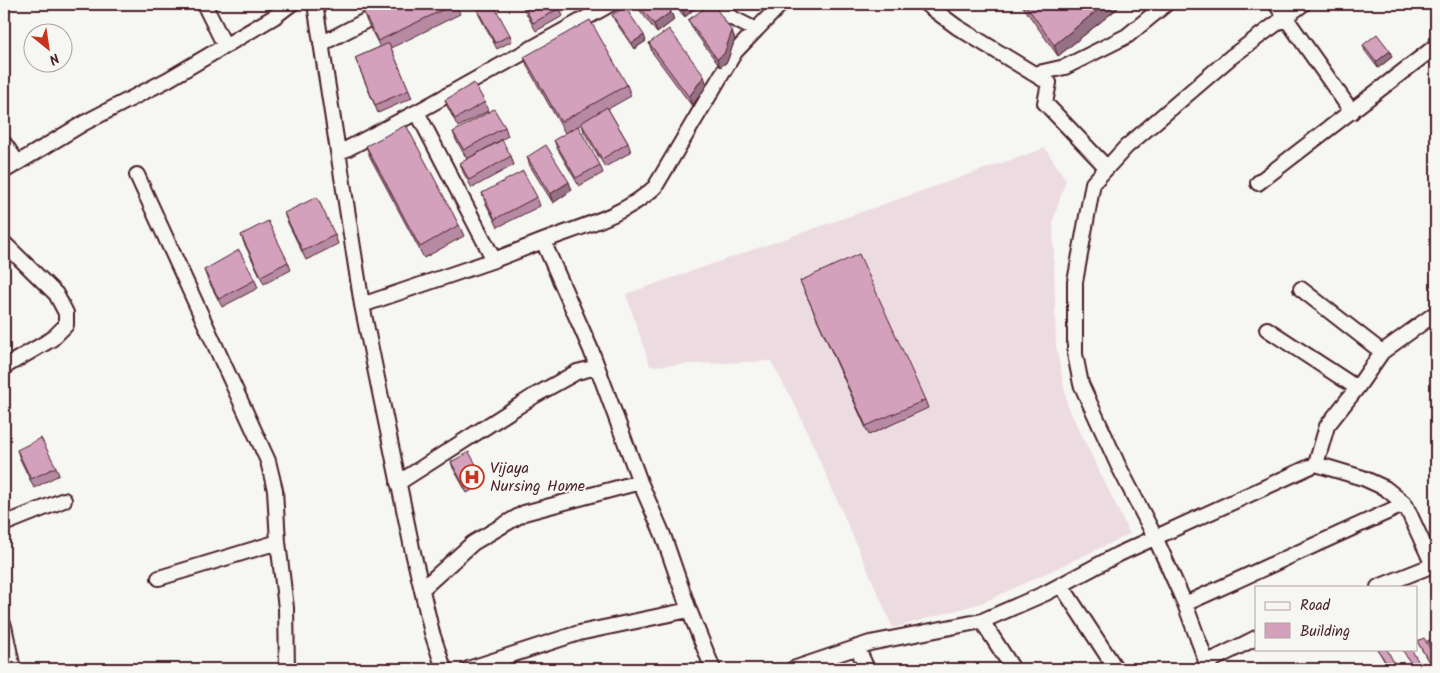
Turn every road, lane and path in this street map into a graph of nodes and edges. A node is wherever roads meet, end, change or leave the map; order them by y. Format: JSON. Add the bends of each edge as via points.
{"nodes":[{"id":1,"x":204,"y":4,"type":"edge"},
{"id":2,"x":291,"y":4,"type":"edge"},
{"id":3,"x":315,"y":4,"type":"edge"},
{"id":4,"x":398,"y":4,"type":"edge"},
{"id":5,"x":611,"y":4,"type":"edge"},
{"id":6,"x":709,"y":4,"type":"edge"},
{"id":7,"x":781,"y":4,"type":"edge"},
{"id":8,"x":926,"y":4,"type":"edge"},
{"id":9,"x":1166,"y":4,"type":"edge"},
{"id":10,"x":1276,"y":4,"type":"edge"},
{"id":11,"x":1303,"y":4,"type":"edge"},
{"id":12,"x":1285,"y":17,"type":"junction"},
{"id":13,"x":756,"y":30,"type":"junction"},
{"id":14,"x":321,"y":44,"type":"junction"},
{"id":15,"x":225,"y":46,"type":"junction"},
{"id":16,"x":1436,"y":46,"type":"edge"},
{"id":17,"x":1034,"y":74,"type":"junction"},
{"id":18,"x":417,"y":112,"type":"junction"},
{"id":19,"x":1352,"y":112,"type":"junction"},
{"id":20,"x":4,"y":143,"type":"edge"},
{"id":21,"x":339,"y":153,"type":"junction"},
{"id":22,"x":17,"y":162,"type":"junction"},
{"id":23,"x":1107,"y":168,"type":"junction"},
{"id":24,"x":4,"y":170,"type":"edge"},
{"id":25,"x":137,"y":175,"type":"dead end"},
{"id":26,"x":1258,"y":183,"type":"dead end"},
{"id":27,"x":543,"y":240,"type":"junction"},
{"id":28,"x":4,"y":243,"type":"edge"},
{"id":29,"x":494,"y":260,"type":"junction"},
{"id":30,"x":1301,"y":289,"type":"dead end"},
{"id":31,"x":362,"y":305,"type":"junction"},
{"id":32,"x":1436,"y":313,"type":"edge"},
{"id":33,"x":1267,"y":329,"type":"dead end"},
{"id":34,"x":1382,"y":352,"type":"junction"},
{"id":35,"x":4,"y":367,"type":"edge"},
{"id":36,"x":597,"y":367,"type":"junction"},
{"id":37,"x":1358,"y":388,"type":"junction"},
{"id":38,"x":1316,"y":464,"type":"junction"},
{"id":39,"x":640,"y":482,"type":"junction"},
{"id":40,"x":398,"y":483,"type":"junction"},
{"id":41,"x":64,"y":500,"type":"dead end"},
{"id":42,"x":1405,"y":504,"type":"junction"},
{"id":43,"x":4,"y":524,"type":"edge"},
{"id":44,"x":1155,"y":537,"type":"junction"},
{"id":45,"x":278,"y":542,"type":"junction"},
{"id":46,"x":1435,"y":565,"type":"edge"},
{"id":47,"x":159,"y":578,"type":"dead end"},
{"id":48,"x":1061,"y":585,"type":"junction"},
{"id":49,"x":1381,"y":586,"type":"edge"},
{"id":50,"x":422,"y":589,"type":"junction"},
{"id":51,"x":1185,"y":604,"type":"junction"},
{"id":52,"x":689,"y":610,"type":"junction"},
{"id":53,"x":982,"y":621,"type":"junction"},
{"id":54,"x":4,"y":626,"type":"edge"},
{"id":55,"x":1255,"y":639,"type":"edge"},
{"id":56,"x":857,"y":648,"type":"junction"},
{"id":57,"x":1207,"y":666,"type":"edge"},
{"id":58,"x":13,"y":669,"type":"edge"},
{"id":59,"x":287,"y":669,"type":"edge"},
{"id":60,"x":444,"y":669,"type":"edge"},
{"id":61,"x":468,"y":669,"type":"edge"},
{"id":62,"x":713,"y":669,"type":"edge"},
{"id":63,"x":793,"y":669,"type":"edge"},
{"id":64,"x":867,"y":669,"type":"edge"},
{"id":65,"x":1013,"y":669,"type":"edge"},
{"id":66,"x":1116,"y":669,"type":"edge"}],
"edges":[{"from":1,"to":15,"type":"street"},
{"from":2,"to":15,"type":"street"},
{"from":3,"to":14,"type":"street"},
{"from":4,"to":14,"type":"street"},
{"from":5,"to":18,"type":"street"},
{"from":6,"to":13,"type":"street"},
{"from":7,"to":13,"type":"street"},
{"from":8,"to":17,"type":"street"},
{"from":9,"to":17,"type":"street","via":[[1126,36],[1065,67]]},
{"from":10,"to":12,"type":"street"},
{"from":11,"to":12,"type":"street"},
{"from":12,"to":19,"type":"street"},
{"from":12,"to":23,"type":"street","via":[[1231,57],[1126,147]]},
{"from":13,"to":27,"type":"street","via":[[735,52],[655,187],[619,212]]},
{"from":14,"to":21,"type":"street"},
{"from":15,"to":22,"type":"street"},
{"from":16,"to":19,"type":"street"},
{"from":17,"to":23,"type":"street","via":[[1048,83],[1045,103]]},
{"from":18,"to":21,"type":"street"},
{"from":18,"to":29,"type":"street"},
{"from":19,"to":26,"type":"street"},
{"from":20,"to":22,"type":"street"},
{"from":21,"to":31,"type":"street"},
{"from":22,"to":24,"type":"street"},
{"from":23,"to":44,"type":"street","via":[[1093,183],[1075,282],[1075,354],[1081,384]]},
{"from":25,"to":45,"type":"street","via":[[268,461],[275,490]]},
{"from":27,"to":29,"type":"street"},
{"from":27,"to":36,"type":"street"},
{"from":28,"to":35,"type":"street","via":[[56,294],[66,313],[66,325],[52,339]]},
{"from":29,"to":31,"type":"street"},
{"from":30,"to":34,"type":"street"},
{"from":31,"to":40,"type":"street"},
{"from":32,"to":34,"type":"street"},
{"from":33,"to":37,"type":"street"},
{"from":34,"to":37,"type":"street"},
{"from":36,"to":39,"type":"street"},
{"from":36,"to":40,"type":"street","via":[[577,372],[534,396]]},
{"from":37,"to":38,"type":"street","via":[[1327,426]]},
{"from":38,"to":42,"type":"street","via":[[1363,478],[1385,488]]},
{"from":38,"to":44,"type":"street"},
{"from":39,"to":50,"type":"street","via":[[524,513],[473,544]]},
{"from":39,"to":52,"type":"street"},
{"from":40,"to":50,"type":"street"},
{"from":41,"to":43,"type":"street"},
{"from":42,"to":46,"type":"street"},
{"from":42,"to":51,"type":"street"},
{"from":44,"to":48,"type":"street"},
{"from":44,"to":51,"type":"street"},
{"from":45,"to":47,"type":"street"},
{"from":45,"to":59,"type":"street","via":[[286,608]]},
{"from":46,"to":49,"type":"street"},
{"from":48,"to":53,"type":"street"},
{"from":48,"to":66,"type":"street"},
{"from":50,"to":60,"type":"street"},
{"from":51,"to":57,"type":"street"},
{"from":52,"to":61,"type":"street","via":[[579,633]]},
{"from":52,"to":62,"type":"street"},
{"from":53,"to":56,"type":"street"},
{"from":53,"to":65,"type":"street"},
{"from":54,"to":58,"type":"street"},
{"from":55,"to":57,"type":"street"},
{"from":56,"to":63,"type":"street"},
{"from":56,"to":64,"type":"street"}]}
